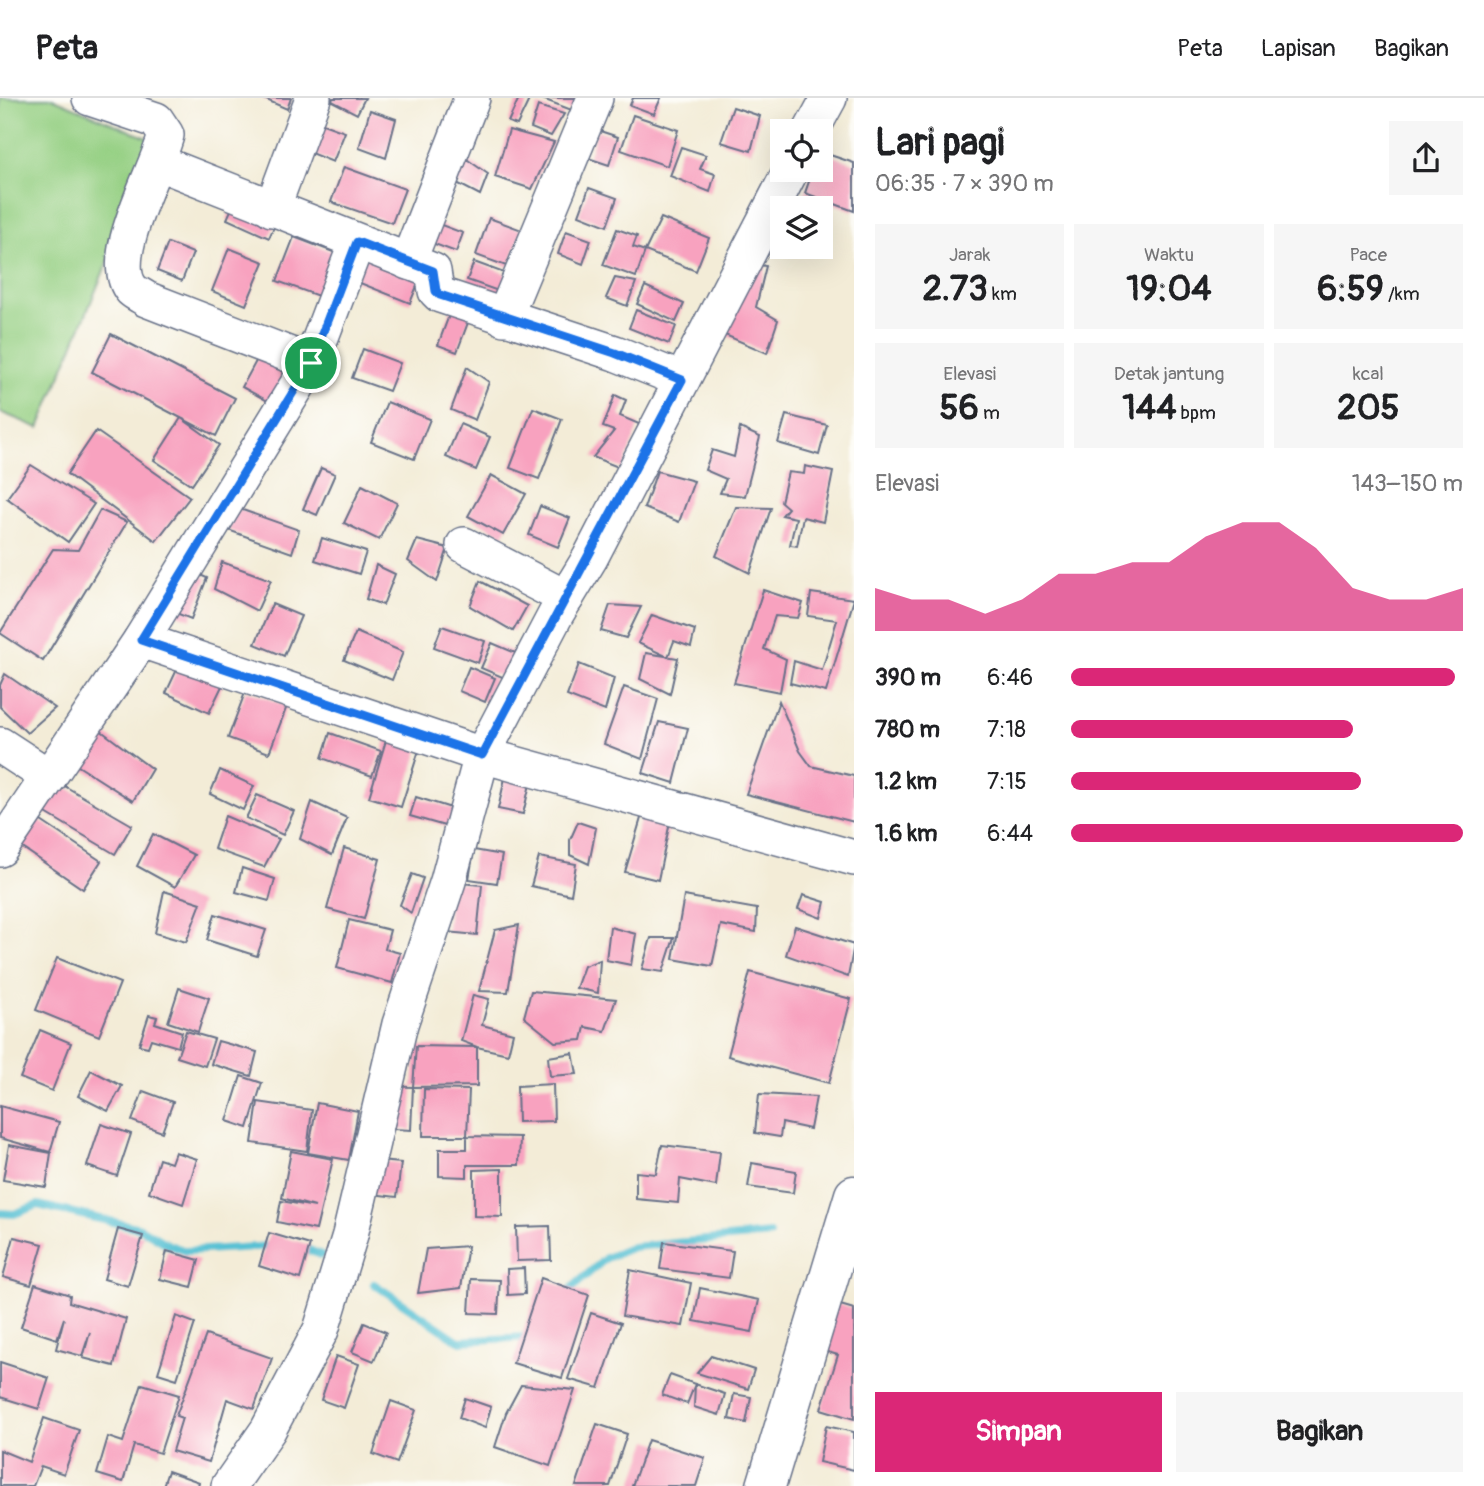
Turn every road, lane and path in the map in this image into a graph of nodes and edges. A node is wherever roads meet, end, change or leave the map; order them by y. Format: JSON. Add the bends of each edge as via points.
{"nodes":[{"id":1,"x":313,"y":98,"type":"edge"},
{"id":2,"x":472,"y":98,"type":"edge"},
{"id":3,"x":595,"y":98,"type":"edge"},
{"id":4,"x":829,"y":98,"type":"edge"},
{"id":5,"x":93,"y":99,"type":"edge"},
{"id":6,"x":818,"y":119,"type":"edge"},
{"id":7,"x":159,"y":163,"type":"junction"},
{"id":8,"x":784,"y":182,"type":"edge"},
{"id":9,"x":272,"y":209,"type":"junction"},
{"id":10,"x":357,"y":242,"type":"junction"},
{"id":11,"x":408,"y":262,"type":"junction"},
{"id":12,"x":503,"y":318,"type":"junction"},
{"id":13,"x":311,"y":363,"type":"junction"},
{"id":14,"x":682,"y":380,"type":"junction"},
{"id":15,"x":464,"y":545,"type":"dead end"},
{"id":16,"x":566,"y":598,"type":"junction"},
{"id":17,"x":141,"y":640,"type":"junction"},
{"id":18,"x":0,"y":745,"type":"edge"},
{"id":19,"x":482,"y":755,"type":"junction"},
{"id":20,"x":49,"y":777,"type":"junction"},
{"id":21,"x":0,"y":849,"type":"edge"},
{"id":22,"x":854,"y":858,"type":"edge"},
{"id":23,"x":854,"y":1195,"type":"edge"},
{"id":24,"x":229,"y":1486,"type":"edge"},
{"id":25,"x":766,"y":1486,"type":"edge"}],
"edges":[{"from":1,"to":9,"type":"street"},
{"from":2,"to":11,"type":"street"},
{"from":3,"to":12,"type":"street"},
{"from":4,"to":6,"type":"street"},
{"from":5,"to":7,"type":"street","via":[[156,120],[166,135]]},
{"from":7,"to":9,"type":"street"},
{"from":7,"to":13,"type":"street","via":[[131,223],[123,263],[132,290]]},
{"from":8,"to":14,"type":"street"},
{"from":9,"to":10,"type":"street"},
{"from":10,"to":11,"type":"street"},
{"from":10,"to":13,"type":"street"},
{"from":11,"to":12,"type":"street","via":[[433,271],[440,295]]},
{"from":12,"to":14,"type":"street","via":[[615,353]]},
{"from":13,"to":17,"type":"street"},
{"from":14,"to":16,"type":"street"},
{"from":15,"to":16,"type":"street"},
{"from":16,"to":19,"type":"street"},
{"from":17,"to":19,"type":"street"},
{"from":17,"to":20,"type":"street"},
{"from":18,"to":20,"type":"street"},
{"from":19,"to":22,"type":"street"},
{"from":19,"to":24,"type":"street","via":[[448,881],[400,1024],[350,1234],[321,1330],[268,1430]]},
{"from":20,"to":21,"type":"street"},
{"from":23,"to":25,"type":"main road"}]}
